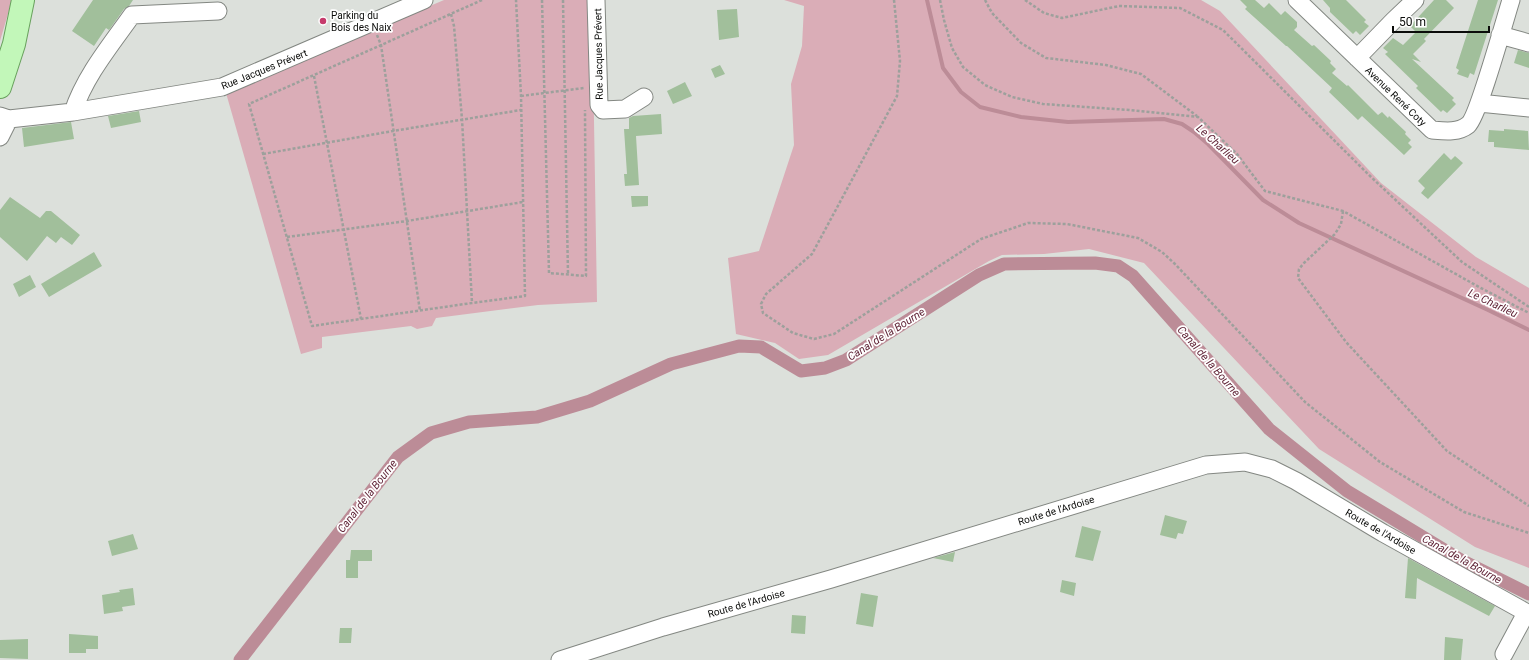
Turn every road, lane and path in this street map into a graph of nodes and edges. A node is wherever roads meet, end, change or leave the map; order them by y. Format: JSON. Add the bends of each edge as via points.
{"nodes":[{"id":1,"x":23,"y":0,"type":"edge"},
{"id":2,"x":424,"y":0,"type":"edge"},
{"id":3,"x":482,"y":0,"type":"edge"},
{"id":4,"x":516,"y":0,"type":"edge"},
{"id":5,"x":542,"y":0,"type":"edge"},
{"id":6,"x":563,"y":0,"type":"edge"},
{"id":7,"x":596,"y":0,"type":"edge"},
{"id":8,"x":894,"y":0,"type":"edge"},
{"id":9,"x":940,"y":0,"type":"edge"},
{"id":10,"x":986,"y":0,"type":"edge"},
{"id":11,"x":1025,"y":0,"type":"edge"},
{"id":12,"x":1297,"y":0,"type":"edge"},
{"id":13,"x":1415,"y":0,"type":"edge"},
{"id":14,"x":1511,"y":0,"type":"edge"},
{"id":15,"x":218,"y":11,"type":"dead end"},
{"id":16,"x":451,"y":14,"type":"junction"},
{"id":17,"x":1500,"y":35,"type":"junction"},
{"id":18,"x":1529,"y":43,"type":"edge"},
{"id":19,"x":381,"y":45,"type":"junction"},
{"id":20,"x":1358,"y":58,"type":"junction"},
{"id":21,"x":314,"y":76,"type":"junction"},
{"id":22,"x":0,"y":87,"type":"edge"},
{"id":23,"x":565,"y":91,"type":"junction"},
{"id":24,"x":545,"y":94,"type":"junction"},
{"id":25,"x":521,"y":96,"type":"junction"},
{"id":26,"x":585,"y":96,"type":"dead end"},
{"id":27,"x":644,"y":97,"type":"dead end"},
{"id":28,"x":585,"y":103,"type":"dead end"},
{"id":29,"x":1479,"y":103,"type":"junction"},
{"id":30,"x":1529,"y":108,"type":"edge"},
{"id":31,"x":521,"y":110,"type":"junction"},
{"id":32,"x":73,"y":112,"type":"junction"},
{"id":33,"x":5,"y":117,"type":"edge"},
{"id":34,"x":1198,"y":117,"type":"junction"},
{"id":35,"x":462,"y":119,"type":"junction"},
{"id":36,"x":393,"y":131,"type":"junction"},
{"id":37,"x":0,"y":138,"type":"edge"},
{"id":38,"x":328,"y":142,"type":"junction"},
{"id":39,"x":263,"y":154,"type":"junction"},
{"id":40,"x":523,"y":202,"type":"junction"},
{"id":41,"x":467,"y":211,"type":"junction"},
{"id":42,"x":1343,"y":211,"type":"junction"},
{"id":43,"x":407,"y":222,"type":"junction"},
{"id":44,"x":344,"y":230,"type":"junction"},
{"id":45,"x":287,"y":237,"type":"junction"},
{"id":46,"x":568,"y":275,"type":"junction"},
{"id":47,"x":472,"y":303,"type":"junction"},
{"id":48,"x":1529,"y":307,"type":"edge"},
{"id":49,"x":420,"y":311,"type":"junction"},
{"id":50,"x":1529,"y":313,"type":"edge"},
{"id":51,"x":361,"y":319,"type":"junction"},
{"id":52,"x":1529,"y":506,"type":"edge"},
{"id":53,"x":1529,"y":533,"type":"edge"},
{"id":54,"x":1527,"y":614,"type":"edge"},
{"id":55,"x":1504,"y":654,"type":"dead end"},
{"id":56,"x":560,"y":660,"type":"edge"}],
"edges":[{"from":1,"to":22,"type":"main road","via":[[14,44]]},
{"from":2,"to":32,"type":"street","name":"Rue Jacques Prévert","via":[[222,87]]},
{"from":3,"to":16,"type":"path"},
{"from":4,"to":25,"type":"path"},
{"from":5,"to":24,"type":"path"},
{"from":6,"to":23,"type":"path"},
{"from":7,"to":27,"type":"street","name":"Rue Jacques Prévert","via":[[599,105],[603,110],[625,109]]},
{"from":8,"to":53,"type":"path","via":[[900,61],[897,96],[812,254],[766,294],[760,304],[763,313],[793,333],[814,339],[834,334],[981,239],[1028,223],[1067,224],[1138,238],[1162,252],[1175,264],[1305,402],[1380,462],[1464,512]]},
{"from":9,"to":34,"type":"path","via":[[952,48],[963,67],[985,84],[1012,97],[1043,104]]},
{"from":10,"to":34,"type":"path","via":[[992,13],[1021,43],[1046,58],[1106,65],[1141,74]]},
{"from":11,"to":48,"type":"path","via":[[1044,13],[1062,18],[1120,6],[1180,8],[1223,30],[1371,177],[1462,262]]},
{"from":12,"to":20,"type":"street","name":"Avenue René Coty"},
{"from":13,"to":20,"type":"street"},
{"from":14,"to":17,"type":"street","name":"Avenue René Coty"},
{"from":15,"to":32,"type":"street","via":[[132,15],[102,56],[79,94]]},
{"from":16,"to":19,"type":"path"},
{"from":16,"to":35,"type":"path"},
{"from":17,"to":18,"type":"street"},
{"from":17,"to":29,"type":"street","name":"Avenue René Coty"},
{"from":19,"to":21,"type":"path"},
{"from":19,"to":36,"type":"path"},
{"from":20,"to":29,"type":"street","name":"Avenue René Coty","via":[[1432,130],[1456,131],[1469,124]]},
{"from":21,"to":38,"type":"path"},
{"from":21,"to":39,"type":"path","via":[[249,104]]},
{"from":23,"to":24,"type":"path"},
{"from":23,"to":26,"type":"path","via":[[585,88]]},
{"from":23,"to":46,"type":"path"},
{"from":24,"to":25,"type":"path"},
{"from":24,"to":46,"type":"path","via":[[549,273]]},
{"from":25,"to":31,"type":"path"},
{"from":28,"to":46,"type":"path","via":[[586,276]]},
{"from":29,"to":30,"type":"street"},
{"from":31,"to":35,"type":"path"},
{"from":31,"to":40,"type":"path"},
{"from":32,"to":33,"type":"street","name":"Rue Jacques Prévert"},
{"from":33,"to":37,"type":"street"},
{"from":34,"to":42,"type":"path","via":[[1237,154],[1265,191]]},
{"from":35,"to":36,"type":"path"},
{"from":35,"to":41,"type":"path"},
{"from":36,"to":38,"type":"path"},
{"from":36,"to":43,"type":"path"},
{"from":38,"to":39,"type":"path"},
{"from":38,"to":44,"type":"path"},
{"from":39,"to":45,"type":"path"},
{"from":40,"to":41,"type":"path"},
{"from":40,"to":47,"type":"path","via":[[525,296]]},
{"from":41,"to":43,"type":"path"},
{"from":41,"to":47,"type":"path"},
{"from":42,"to":50,"type":"path","via":[[1479,288]]},
{"from":42,"to":52,"type":"path","via":[[1341,224],[1335,234],[1304,263],[1299,269],[1298,278],[1346,342],[1447,451]]},
{"from":43,"to":44,"type":"path"},
{"from":43,"to":49,"type":"path"},
{"from":44,"to":45,"type":"path"},
{"from":44,"to":51,"type":"path"},
{"from":45,"to":51,"type":"path","via":[[312,326]]},
{"from":47,"to":49,"type":"path"},
{"from":49,"to":51,"type":"path"},
{"from":54,"to":55,"type":"street"},
{"from":54,"to":56,"type":"street","name":"Route de l'Ardoise","via":[[1382,533],[1296,481],[1272,469],[1245,462],[1206,465]]}]}
